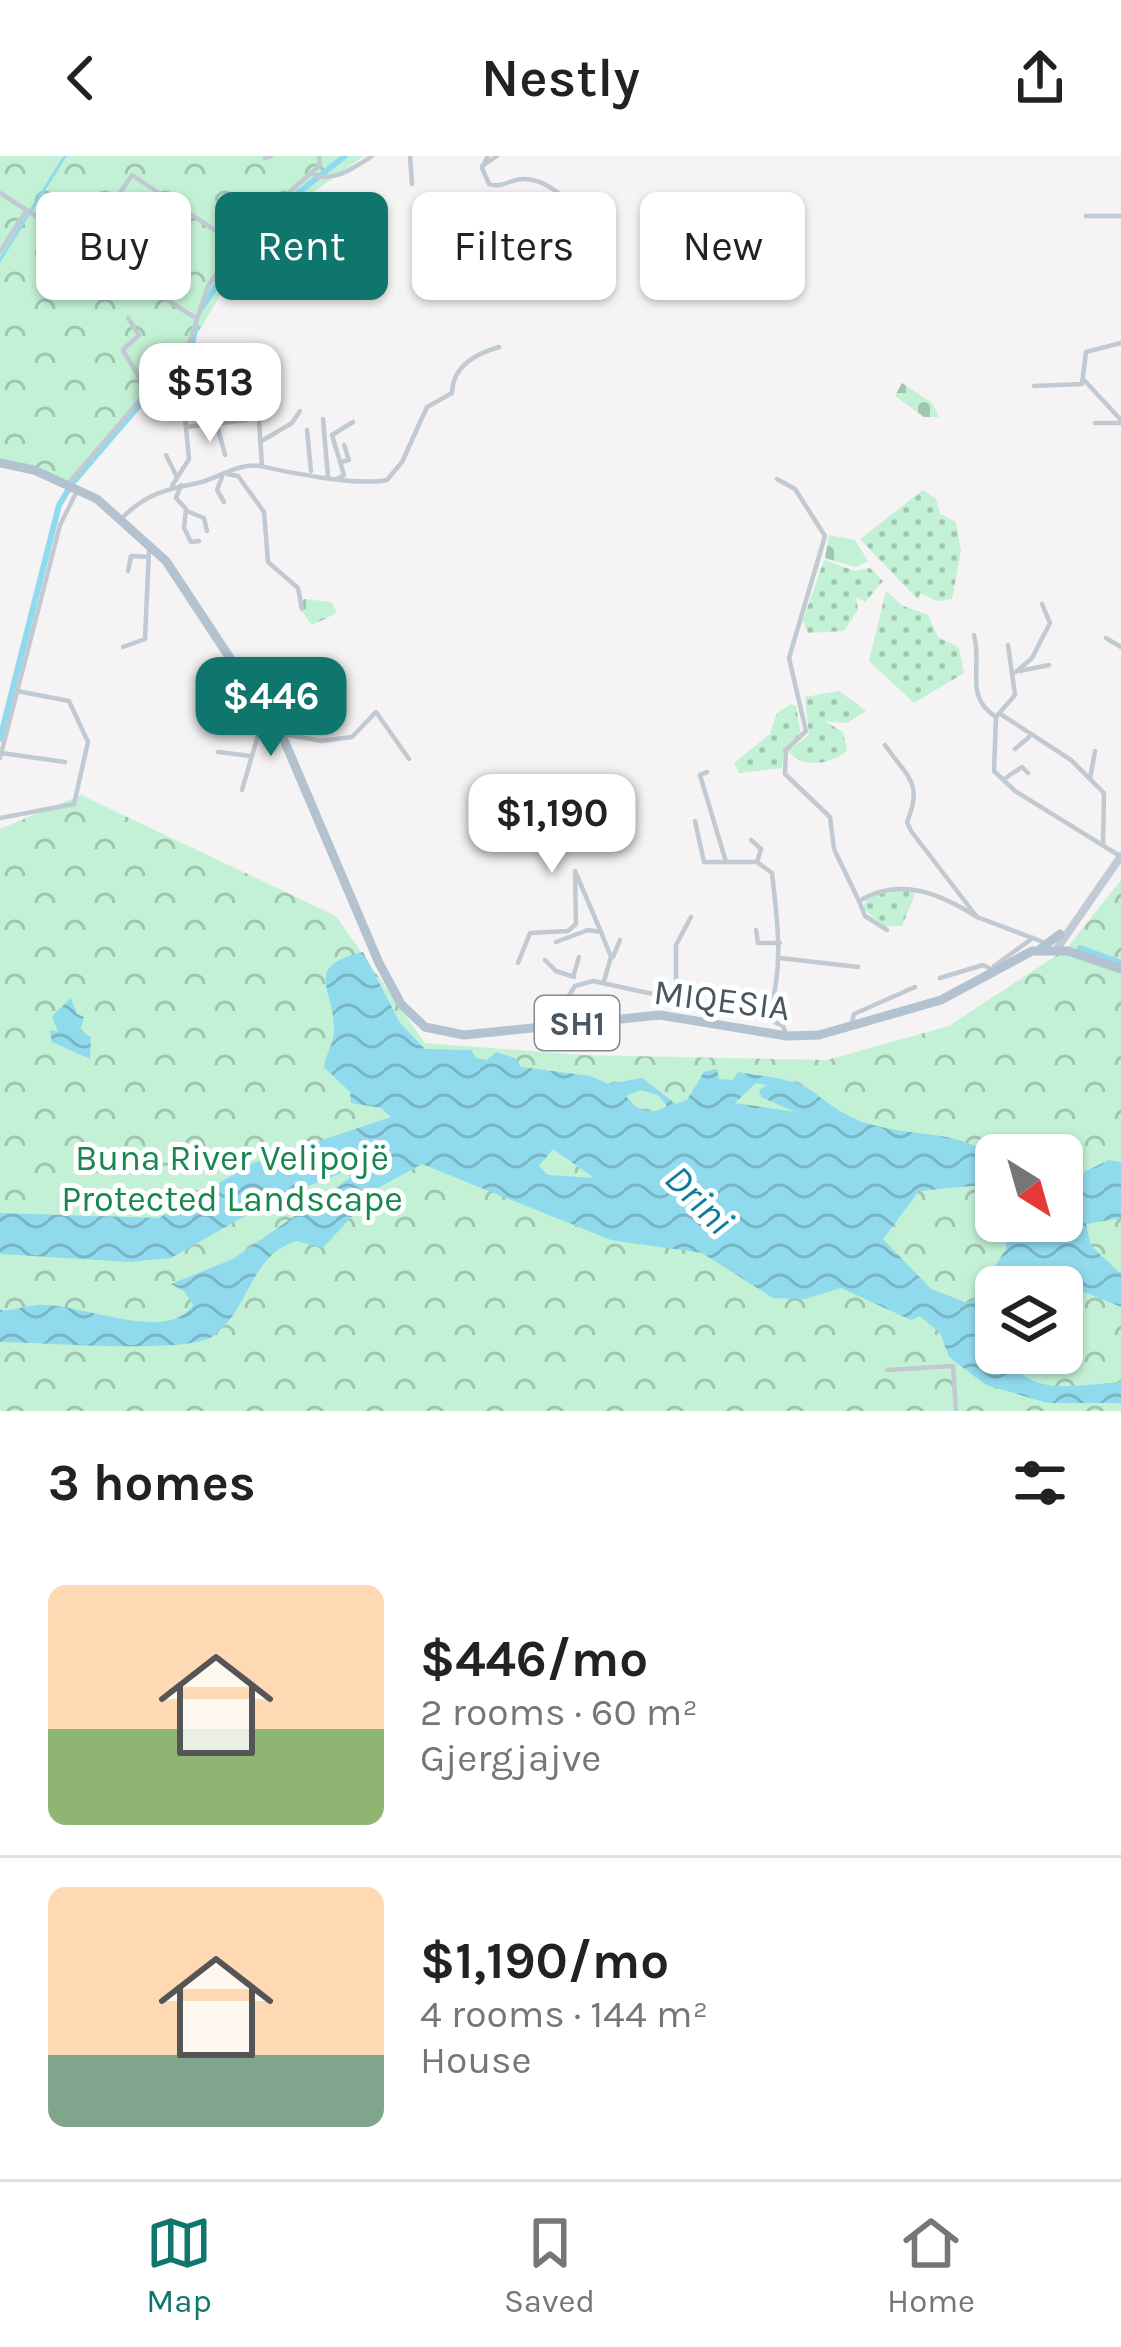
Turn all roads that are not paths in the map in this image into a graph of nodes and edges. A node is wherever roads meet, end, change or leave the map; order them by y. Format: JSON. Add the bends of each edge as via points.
{"nodes":[{"id":1,"x":319,"y":156,"type":"edge"},
{"id":2,"x":372,"y":156,"type":"edge"},
{"id":3,"x":410,"y":156,"type":"edge"},
{"id":4,"x":488,"y":156,"type":"edge"},
{"id":5,"x":497,"y":156,"type":"edge"},
{"id":6,"x":482,"y":166,"type":"junction"},
{"id":7,"x":313,"y":175,"type":"junction"},
{"id":8,"x":412,"y":184,"type":"dead end"},
{"id":9,"x":120,"y":192,"type":"edge"},
{"id":10,"x":158,"y":192,"type":"edge"},
{"id":11,"x":291,"y":192,"type":"edge"},
{"id":12,"x":551,"y":192,"type":"edge"},
{"id":13,"x":0,"y":193,"type":"edge"},
{"id":14,"x":31,"y":211,"type":"junction"},
{"id":15,"x":1121,"y":216,"type":"edge"},
{"id":16,"x":1086,"y":217,"type":"dead end"},
{"id":17,"x":0,"y":252,"type":"edge"},
{"id":18,"x":215,"y":282,"type":"edge"},
{"id":19,"x":194,"y":317,"type":"junction"},
{"id":20,"x":128,"y":318,"type":"dead end"},
{"id":21,"x":1121,"y":344,"type":"edge"},
{"id":22,"x":500,"y":346,"type":"dead end"},
{"id":23,"x":1085,"y":380,"type":"junction"},
{"id":24,"x":1034,"y":386,"type":"dead end"},
{"id":25,"x":193,"y":387,"type":"dead end"},
{"id":26,"x":146,"y":389,"type":"junction"},
{"id":27,"x":300,"y":411,"type":"dead end"},
{"id":28,"x":323,"y":419,"type":"dead end"},
{"id":29,"x":247,"y":420,"type":"dead end"},
{"id":30,"x":259,"y":420,"type":"dead end"},
{"id":31,"x":353,"y":422,"type":"dead end"},
{"id":32,"x":1121,"y":422,"type":"edge"},
{"id":33,"x":1095,"y":423,"type":"dead end"},
{"id":34,"x":217,"y":425,"type":"junction"},
{"id":35,"x":185,"y":427,"type":"junction"},
{"id":36,"x":307,"y":430,"type":"dead end"},
{"id":37,"x":260,"y":442,"type":"junction"},
{"id":38,"x":344,"y":445,"type":"dead end"},
{"id":39,"x":166,"y":454,"type":"dead end"},
{"id":40,"x":225,"y":455,"type":"dead end"},
{"id":41,"x":0,"y":463,"type":"edge"},
{"id":42,"x":338,"y":463,"type":"junction"},
{"id":43,"x":262,"y":466,"type":"junction"},
{"id":44,"x":310,"y":472,"type":"junction"},
{"id":45,"x":223,"y":476,"type":"junction"},
{"id":46,"x":177,"y":477,"type":"junction"},
{"id":47,"x":331,"y":478,"type":"junction"},
{"id":48,"x":777,"y":479,"type":"dead end"},
{"id":49,"x":181,"y":485,"type":"junction"},
{"id":50,"x":73,"y":486,"type":"junction"},
{"id":51,"x":172,"y":486,"type":"junction"},
{"id":52,"x":224,"y":502,"type":"dead end"},
{"id":53,"x":186,"y":509,"type":"junction"},
{"id":54,"x":123,"y":517,"type":"junction"},
{"id":55,"x":207,"y":531,"type":"dead end"},
{"id":56,"x":199,"y":541,"type":"dead end"},
{"id":57,"x":150,"y":542,"type":"junction"},
{"id":58,"x":149,"y":557,"type":"junction"},
{"id":59,"x":128,"y":571,"type":"dead end"},
{"id":60,"x":1042,"y":604,"type":"dead end"},
{"id":61,"x":302,"y":609,"type":"dead end"},
{"id":62,"x":974,"y":635,"type":"dead end"},
{"id":63,"x":1106,"y":638,"type":"dead end"},
{"id":64,"x":1008,"y":644,"type":"dead end"},
{"id":65,"x":123,"y":647,"type":"dead end"},
{"id":66,"x":1121,"y":647,"type":"edge"},
{"id":67,"x":1049,"y":664,"type":"dead end"},
{"id":68,"x":1015,"y":672,"type":"junction"},
{"id":69,"x":16,"y":691,"type":"junction"},
{"id":70,"x":267,"y":712,"type":"junction"},
{"id":71,"x":999,"y":716,"type":"junction"},
{"id":72,"x":281,"y":735,"type":"junction"},
{"id":73,"x":1030,"y":736,"type":"junction"},
{"id":74,"x":884,"y":745,"type":"dead end"},
{"id":75,"x":1015,"y":749,"type":"dead end"},
{"id":76,"x":1095,"y":751,"type":"dead end"},
{"id":77,"x":218,"y":752,"type":"dead end"},
{"id":78,"x":1,"y":756,"type":"edge"},
{"id":79,"x":251,"y":756,"type":"junction"},
{"id":80,"x":409,"y":759,"type":"dead end"},
{"id":81,"x":65,"y":762,"type":"dead end"},
{"id":82,"x":707,"y":772,"type":"dead end"},
{"id":83,"x":1028,"y":772,"type":"dead end"},
{"id":84,"x":1003,"y":780,"type":"junction"},
{"id":85,"x":1094,"y":783,"type":"junction"},
{"id":86,"x":242,"y":790,"type":"dead end"},
{"id":87,"x":1114,"y":804,"type":"dead end"},
{"id":88,"x":1105,"y":810,"type":"junction"},
{"id":89,"x":0,"y":818,"type":"edge"},
{"id":90,"x":695,"y":821,"type":"dead end"},
{"id":91,"x":751,"y":840,"type":"dead end"},
{"id":92,"x":1103,"y":845,"type":"junction"},
{"id":93,"x":1120,"y":858,"type":"edge"},
{"id":94,"x":726,"y":862,"type":"junction"},
{"id":95,"x":757,"y":862,"type":"junction"},
{"id":96,"x":859,"y":901,"type":"junction"},
{"id":97,"x":692,"y":916,"type":"dead end"},
{"id":98,"x":977,"y":917,"type":"junction"},
{"id":99,"x":756,"y":930,"type":"dead end"},
{"id":100,"x":887,"y":930,"type":"dead end"},
{"id":101,"x":601,"y":932,"type":"junction"},
{"id":102,"x":1061,"y":934,"type":"junction"},
{"id":103,"x":1033,"y":938,"type":"junction"},
{"id":104,"x":620,"y":940,"type":"dead end"},
{"id":105,"x":556,"y":942,"type":"dead end"},
{"id":106,"x":780,"y":943,"type":"junction"},
{"id":107,"x":1053,"y":948,"type":"junction"},
{"id":108,"x":1076,"y":952,"type":"junction"},
{"id":109,"x":579,"y":958,"type":"dead end"},
{"id":110,"x":780,"y":958,"type":"junction"},
{"id":111,"x":545,"y":960,"type":"dead end"},
{"id":112,"x":518,"y":964,"type":"dead end"},
{"id":113,"x":610,"y":965,"type":"junction"},
{"id":114,"x":858,"y":967,"type":"dead end"},
{"id":115,"x":997,"y":967,"type":"junction"},
{"id":116,"x":1121,"y":969,"type":"edge"},
{"id":117,"x":940,"y":978,"type":"dead end"},
{"id":118,"x":576,"y":981,"type":"junction"},
{"id":119,"x":604,"y":982,"type":"junction"},
{"id":120,"x":915,"y":987,"type":"dead end"},
{"id":121,"x":676,"y":998,"type":"junction"},
{"id":122,"x":735,"y":1011,"type":"junction"},
{"id":123,"x":754,"y":1016,"type":"junction"},
{"id":124,"x":768,"y":1018,"type":"junction"},
{"id":125,"x":732,"y":1026,"type":"junction"},
{"id":126,"x":549,"y":1027,"type":"junction"},
{"id":127,"x":851,"y":1028,"type":"junction"},
{"id":128,"x":751,"y":1030,"type":"junction"},
{"id":129,"x":787,"y":1036,"type":"junction"},
{"id":130,"x":887,"y":1370,"type":"dead end"},
{"id":131,"x":956,"y":1411,"type":"edge"}],
"edges":[{"from":1,"to":7,"type":"street"},
{"from":2,"to":7,"type":"street","via":[[345,173]]},
{"from":3,"to":8,"type":"street"},
{"from":4,"to":6,"type":"street"},
{"from":5,"to":6,"type":"street"},
{"from":6,"to":12,"type":"street","via":[[494,187],[530,180]]},
{"from":7,"to":11,"type":"street"},
{"from":9,"to":10,"type":"street","via":[[132,175]]},
{"from":13,"to":14,"type":"street"},
{"from":14,"to":17,"type":"street"},
{"from":14,"to":19,"type":"street"},
{"from":15,"to":16,"type":"street"},
{"from":18,"to":19,"type":"street"},
{"from":19,"to":26,"type":"street","via":[[189,344]]},
{"from":20,"to":26,"type":"street","via":[[139,335],[122,350]]},
{"from":21,"to":23,"type":"street","via":[[1086,352]]},
{"from":22,"to":47,"type":"street","via":[[473,357],[453,377],[452,394],[427,407],[393,476]]},
{"from":23,"to":24,"type":"street"},
{"from":23,"to":32,"type":"street"},
{"from":25,"to":35,"type":"street"},
{"from":26,"to":50,"type":"street"},
{"from":27,"to":37,"type":"street"},
{"from":28,"to":47,"type":"street"},
{"from":29,"to":34,"type":"street"},
{"from":30,"to":37,"type":"street"},
{"from":31,"to":42,"type":"street","via":[[332,435]]},
{"from":32,"to":33,"type":"street"},
{"from":34,"to":35,"type":"street"},
{"from":34,"to":40,"type":"street"},
{"from":35,"to":46,"type":"street","via":[[189,459]]},
{"from":36,"to":44,"type":"street"},
{"from":37,"to":43,"type":"street"},
{"from":38,"to":42,"type":"street","via":[[349,460]]},
{"from":39,"to":46,"type":"street"},
{"from":41,"to":50,"type":"main road","number":"SH1"},
{"from":42,"to":47,"type":"street","via":[[344,477]]},
{"from":43,"to":44,"type":"street"},
{"from":43,"to":45,"type":"street"},
{"from":44,"to":47,"type":"street"},
{"from":45,"to":49,"type":"street"},
{"from":45,"to":52,"type":"street","via":[[217,490]]},
{"from":45,"to":61,"type":"street","via":[[238,476],[264,512],[269,566],[298,588]]},
{"from":46,"to":51,"type":"street"},
{"from":48,"to":96,"type":"street","via":[[795,489],[825,536],[789,658],[806,731],[786,750],[785,774],[830,817]]},
{"from":49,"to":51,"type":"street"},
{"from":49,"to":53,"type":"street","via":[[176,498]]},
{"from":50,"to":54,"type":"main road","number":"SH1"},
{"from":50,"to":69,"type":"street"},
{"from":51,"to":54,"type":"street"},
{"from":53,"to":55,"type":"street","via":[[204,518]]},
{"from":53,"to":56,"type":"street","via":[[186,535]]},
{"from":54,"to":57,"type":"main road","number":"SH1"},
{"from":57,"to":58,"type":"street"},
{"from":57,"to":70,"type":"main road","number":"SH1"},
{"from":58,"to":59,"type":"street","via":[[131,556]]},
{"from":58,"to":65,"type":"street","via":[[145,639]]},
{"from":60,"to":68,"type":"street","via":[[1050,622]]},
{"from":62,"to":71,"type":"street","via":[[975,690],[983,709]]},
{"from":63,"to":66,"type":"street"},
{"from":64,"to":68,"type":"street"},
{"from":67,"to":68,"type":"street"},
{"from":68,"to":71,"type":"street","via":[[1015,698]]},
{"from":69,"to":78,"type":"street"},
{"from":69,"to":89,"type":"street","via":[[69,701],[88,742],[74,804]]},
{"from":70,"to":72,"type":"main road","number":"SH1"},
{"from":70,"to":79,"type":"street"},
{"from":71,"to":73,"type":"street"},
{"from":71,"to":84,"type":"street","via":[[993,768]]},
{"from":72,"to":80,"type":"street","via":[[352,737],[376,712]]},
{"from":72,"to":126,"type":"main road","name":"MIQESIA","number":"SH1","via":[[379,963],[411,1016],[455,1035]]},
{"from":73,"to":75,"type":"street"},
{"from":73,"to":85,"type":"street"},
{"from":74,"to":98,"type":"street","via":[[915,781],[909,826]]},
{"from":76,"to":85,"type":"street","via":[[1088,774]]},
{"from":77,"to":79,"type":"street"},
{"from":78,"to":81,"type":"street"},
{"from":79,"to":86,"type":"street"},
{"from":82,"to":94,"type":"street","via":[[700,775]]},
{"from":83,"to":84,"type":"street","via":[[1022,766]]},
{"from":84,"to":92,"type":"street"},
{"from":85,"to":88,"type":"street","via":[[1108,798]]},
{"from":87,"to":88,"type":"street"},
{"from":88,"to":92,"type":"street"},
{"from":90,"to":94,"type":"street","via":[[704,862]]},
{"from":91,"to":95,"type":"street","via":[[761,849]]},
{"from":92,"to":93,"type":"street"},
{"from":93,"to":102,"type":"main road"},
{"from":94,"to":95,"type":"street"},
{"from":95,"to":106,"type":"street","via":[[772,873]]},
{"from":96,"to":98,"type":"street","via":[[907,885],[959,902]]},
{"from":96,"to":100,"type":"street","via":[[865,916]]},
{"from":97,"to":121,"type":"street","via":[[676,945]]},
{"from":98,"to":103,"type":"street"},
{"from":99,"to":106,"type":"street","via":[[758,943]]},
{"from":101,"to":105,"type":"street"},
{"from":101,"to":112,"type":"street","via":[[575,871],[576,924],[532,932]]},
{"from":101,"to":113,"type":"street"},
{"from":102,"to":107,"type":"main road"},
{"from":102,"to":108,"type":"main road"},
{"from":103,"to":107,"type":"street"},
{"from":103,"to":115,"type":"street"},
{"from":104,"to":113,"type":"street"},
{"from":106,"to":110,"type":"street"},
{"from":107,"to":108,"type":"main road"},
{"from":107,"to":115,"type":"main road","number":"SH1"},
{"from":108,"to":116,"type":"main road"},
{"from":109,"to":118,"type":"street"},
{"from":110,"to":114,"type":"street"},
{"from":110,"to":124,"type":"street"},
{"from":111,"to":118,"type":"street"},
{"from":113,"to":119,"type":"street"},
{"from":115,"to":117,"type":"street"},
{"from":115,"to":127,"type":"main road","name":"MIQESIA","number":"SH1","via":[[948,998]]},
{"from":118,"to":119,"type":"street"},
{"from":118,"to":126,"type":"street"},
{"from":119,"to":121,"type":"street"},
{"from":120,"to":127,"type":"street","via":[[854,1014]]},
{"from":121,"to":122,"type":"street"},
{"from":122,"to":123,"type":"street"},
{"from":122,"to":125,"type":"street"},
{"from":123,"to":124,"type":"street"},
{"from":123,"to":128,"type":"street"},
{"from":124,"to":129,"type":"street"},
{"from":125,"to":126,"type":"main road","name":"MIQESIA","number":"SH1","via":[[660,1016]]},
{"from":125,"to":128,"type":"main road","name":"MIQESIA","number":"SH1"},
{"from":127,"to":129,"type":"main road","name":"MIQESIA","number":"SH1"},
{"from":128,"to":129,"type":"main road","name":"MIQESIA","number":"SH1"},
{"from":130,"to":131,"type":"street","via":[[952,1366]]}]}
